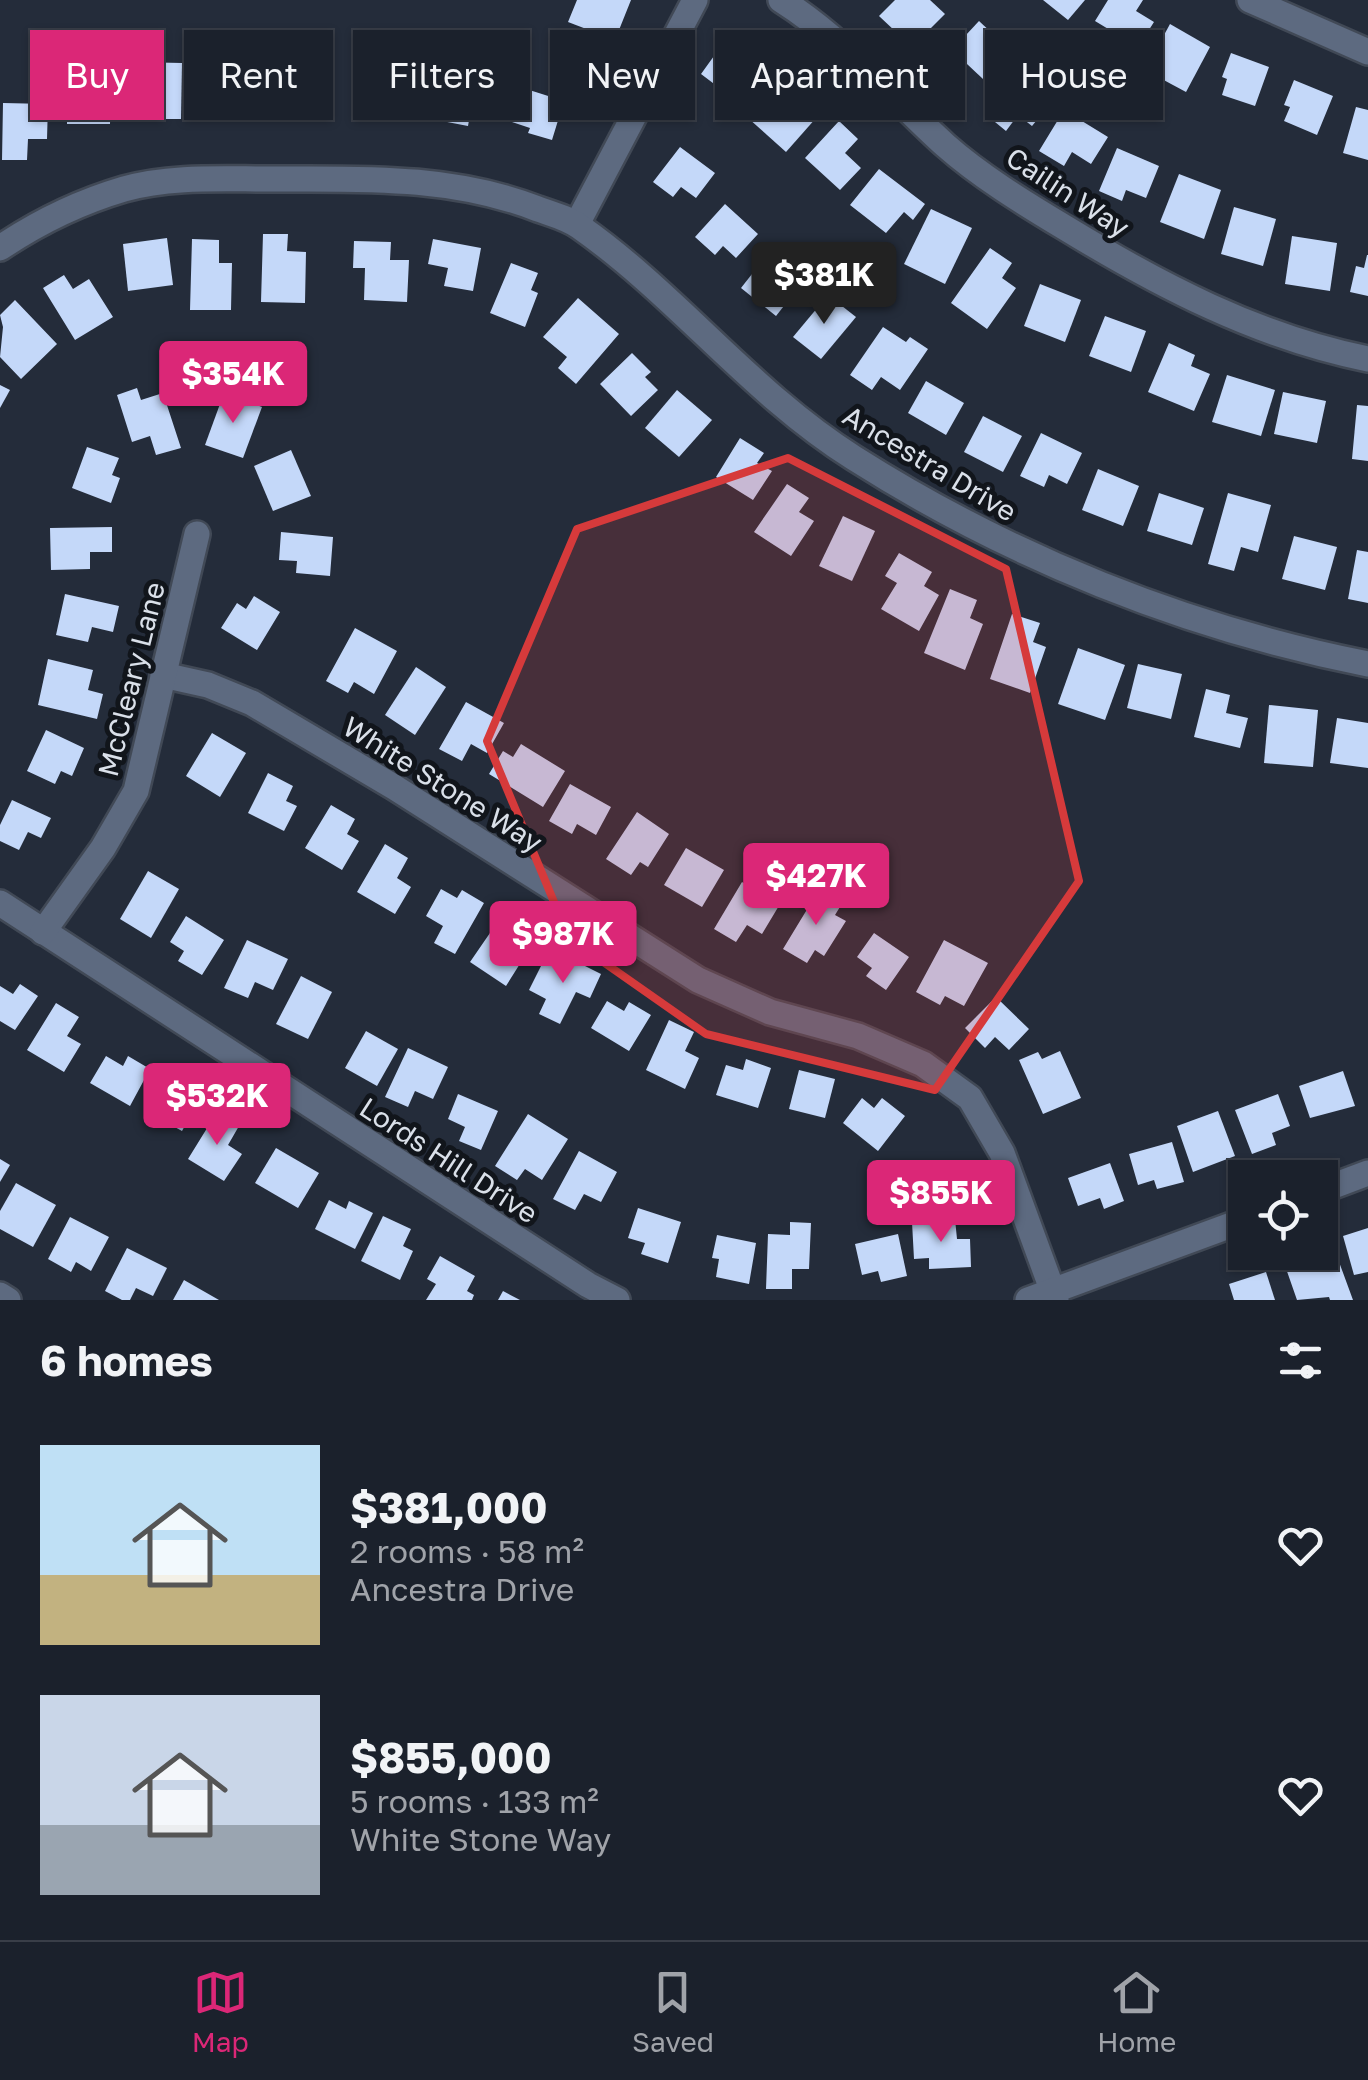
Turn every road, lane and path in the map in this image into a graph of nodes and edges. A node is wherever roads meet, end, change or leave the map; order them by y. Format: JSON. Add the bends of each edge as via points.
{"nodes":[{"id":1,"x":694,"y":0,"type":"edge"},
{"id":2,"x":781,"y":0,"type":"edge"},
{"id":3,"x":1250,"y":0,"type":"edge"},
{"id":4,"x":1368,"y":52,"type":"edge"},
{"id":5,"x":576,"y":224,"type":"junction"},
{"id":6,"x":0,"y":248,"type":"edge"},
{"id":7,"x":1368,"y":359,"type":"edge"},
{"id":8,"x":197,"y":534,"type":"dead end"},
{"id":9,"x":1368,"y":664,"type":"edge"},
{"id":10,"x":163,"y":675,"type":"junction"},
{"id":11,"x":0,"y":903,"type":"edge"},
{"id":12,"x":43,"y":932,"type":"junction"},
{"id":13,"x":1368,"y":1173,"type":"edge"},
{"id":14,"x":1338,"y":1185,"type":"edge"},
{"id":15,"x":1228,"y":1226,"type":"edge"},
{"id":16,"x":0,"y":1295,"type":"edge"},
{"id":17,"x":1054,"y":1295,"type":"edge"},
{"id":18,"x":8,"y":1300,"type":"edge"},
{"id":19,"x":617,"y":1300,"type":"edge"},
{"id":20,"x":1028,"y":1300,"type":"edge"}],
"edges":[{"from":1,"to":5,"type":"street"},
{"from":2,"to":7,"type":"street","name":"Cailin Way","via":[[814,20],[948,148],[1034,209],[1152,280],[1268,331]]},
{"from":3,"to":4,"type":"street"},
{"from":5,"to":6,"type":"street","name":"Ancestra Drive","via":[[474,188],[402,179],[196,179],[126,188]]},
{"from":5,"to":9,"type":"street","name":"Ancestra Drive","via":[[738,368],[850,456],[922,498],[1026,553],[1152,604]]},
{"from":8,"to":10,"type":"street","name":"McCleary Lane"},
{"from":10,"to":12,"type":"street","name":"McCleary Lane","via":[[136,790]]},
{"from":10,"to":17,"type":"street","name":"White Stone Way","via":[[252,703],[698,980],[923,1064],[970,1098],[1002,1153]]},
{"from":11,"to":12,"type":"street","name":"Lords Hill Drive"},
{"from":12,"to":19,"type":"street","name":"Lords Hill Drive"},
{"from":13,"to":14,"type":"street"},
{"from":15,"to":17,"type":"street","via":[[1087,1276]]},
{"from":16,"to":18,"type":"street"},
{"from":17,"to":20,"type":"street"}]}
